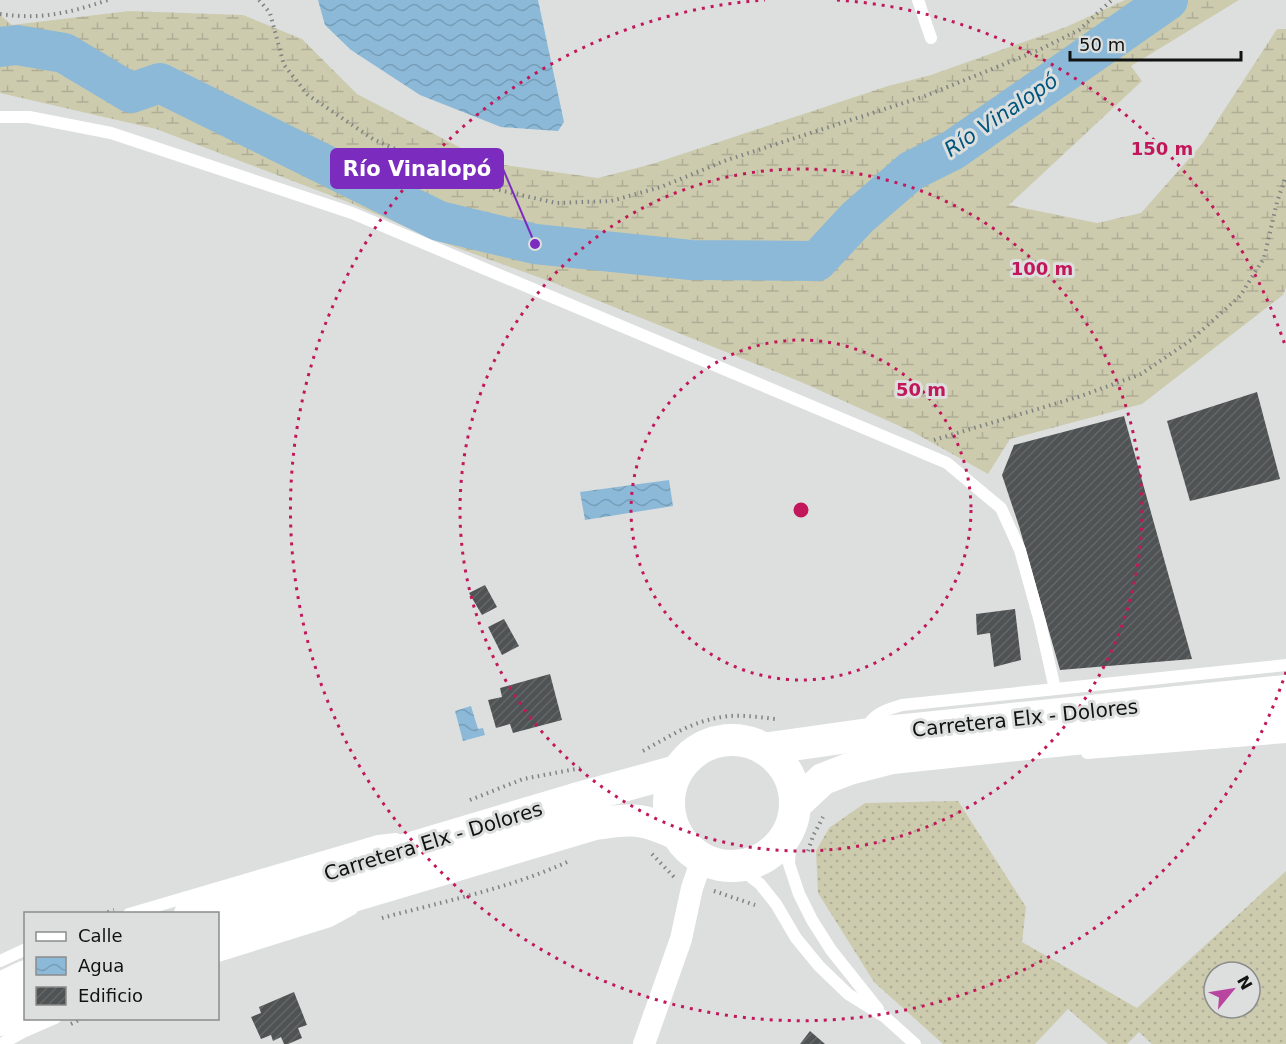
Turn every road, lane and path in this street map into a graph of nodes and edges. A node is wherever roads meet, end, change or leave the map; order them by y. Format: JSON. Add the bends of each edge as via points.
{"nodes":[{"id":1,"x":108,"y":0,"type":"edge"},
{"id":2,"x":259,"y":0,"type":"edge"},
{"id":3,"x":918,"y":0,"type":"edge"},
{"id":4,"x":1112,"y":0,"type":"edge"},
{"id":5,"x":0,"y":14,"type":"edge"},
{"id":6,"x":931,"y":38,"type":"dead end"},
{"id":7,"x":0,"y":117,"type":"edge"},
{"id":8,"x":1286,"y":176,"type":"edge"},
{"id":9,"x":909,"y":447,"type":"junction"},
{"id":10,"x":1286,"y":665,"type":"edge"},
{"id":11,"x":1055,"y":689,"type":"junction"},
{"id":12,"x":1286,"y":691,"type":"edge"},
{"id":13,"x":1286,"y":717,"type":"edge"},
{"id":14,"x":863,"y":735,"type":"junction"},
{"id":15,"x":1286,"y":737,"type":"edge"},
{"id":16,"x":1012,"y":745,"type":"junction"},
{"id":17,"x":764,"y":749,"type":"junction"},
{"id":18,"x":1050,"y":753,"type":"dead end"},
{"id":19,"x":1071,"y":754,"type":"dead end"},
{"id":20,"x":677,"y":771,"type":"junction"},
{"id":21,"x":824,"y":815,"type":"dead end"},
{"id":22,"x":793,"y":816,"type":"junction"},
{"id":23,"x":471,"y":830,"type":"junction"},
{"id":24,"x":677,"y":834,"type":"junction"},
{"id":25,"x":649,"y":850,"type":"dead end"},
{"id":26,"x":806,"y":858,"type":"dead end"},
{"id":27,"x":702,"y":859,"type":"junction"},
{"id":28,"x":568,"y":862,"type":"dead end"},
{"id":29,"x":737,"y":866,"type":"junction"},
{"id":30,"x":399,"y":883,"type":"junction"},
{"id":31,"x":692,"y":888,"type":"junction"},
{"id":32,"x":776,"y":904,"type":"junction"},
{"id":33,"x":136,"y":912,"type":"edge"},
{"id":34,"x":197,"y":912,"type":"edge"},
{"id":35,"x":379,"y":919,"type":"dead end"},
{"id":36,"x":219,"y":936,"type":"edge"},
{"id":37,"x":24,"y":950,"type":"edge"},
{"id":38,"x":219,"y":956,"type":"edge"},
{"id":39,"x":0,"y":961,"type":"edge"},
{"id":40,"x":24,"y":977,"type":"edge"},
{"id":41,"x":0,"y":988,"type":"edge"},
{"id":42,"x":24,"y":1009,"type":"edge"},
{"id":43,"x":885,"y":1017,"type":"junction"},
{"id":44,"x":0,"y":1020,"type":"edge"},
{"id":45,"x":50,"y":1020,"type":"edge"},
{"id":46,"x":1,"y":1044,"type":"edge"},
{"id":47,"x":644,"y":1044,"type":"edge"},
{"id":48,"x":915,"y":1044,"type":"edge"}],
"edges":[{"from":1,"to":5,"type":"path","via":[[57,15]]},
{"from":2,"to":4,"type":"path","via":[[270,14],[284,65],[308,95],[327,108],[373,139],[448,173],[556,203],[610,201],[661,187],[727,160],[925,96],[1079,30]]},
{"from":3,"to":6,"type":"lane"},
{"from":7,"to":9,"type":"lane","via":[[29,117],[111,133],[352,213]]},
{"from":8,"to":9,"type":"path","via":[[1264,258],[1240,296],[1191,340],[1141,374]]},
{"from":9,"to":11,"type":"lane","via":[[947,464],[1001,508],[1020,550]]},
{"from":10,"to":11,"type":"lane"},
{"from":11,"to":14,"type":"lane","via":[[902,705],[870,719]]},
{"from":12,"to":14,"type":"main road","name":"Carretera Elx - Dolores"},
{"from":13,"to":16,"type":"main road","name":"Carretera Elx - Dolores"},
{"from":14,"to":17,"type":"main road","name":"Carretera Elx - Dolores"},
{"from":15,"to":19,"type":"lane"},
{"from":16,"to":18,"type":"lane"},
{"from":16,"to":22,"type":"main road","name":"Carretera Elx - Dolores","via":[[892,758],[849,769],[823,779]]},
{"from":17,"to":20,"type":"main road","via":[[726,740],[706,745]]},
{"from":17,"to":22,"type":"main road","via":[[783,767],[794,792]]},
{"from":20,"to":23,"type":"main road","name":"Carretera Elx - Dolores"},
{"from":20,"to":24,"type":"main road","via":[[669,803]]},
{"from":21,"to":26,"type":"path"},
{"from":22,"to":29,"type":"main road","via":[[782,842],[770,854]]},
{"from":22,"to":43,"type":"lane","via":[[789,864],[799,894],[831,950]]},
{"from":23,"to":33,"type":"lane","via":[[378,841]]},
{"from":23,"to":34,"type":"main road","name":"Carretera Elx - Dolores"},
{"from":24,"to":27,"type":"main road"},
{"from":24,"to":30,"type":"main road","name":"Carretera Elx - Dolores","via":[[652,822],[624,819],[595,824]]},
{"from":25,"to":31,"type":"path","via":[[676,880]]},
{"from":27,"to":29,"type":"main road"},
{"from":27,"to":31,"type":"street"},
{"from":28,"to":35,"type":"path"},
{"from":29,"to":32,"type":"lane","via":[[760,884]]},
{"from":30,"to":36,"type":"main road","name":"Carretera Elx - Dolores"},
{"from":30,"to":38,"type":"lane","via":[[330,921]]},
{"from":31,"to":32,"type":"path","via":[[712,890],[765,908]]},
{"from":31,"to":47,"type":"street","via":[[681,939]]},
{"from":32,"to":43,"type":"lane","via":[[819,966],[848,994]]},
{"from":37,"to":39,"type":"lane"},
{"from":40,"to":41,"type":"main road"},
{"from":42,"to":44,"type":"main road"},
{"from":43,"to":48,"type":"lane"},
{"from":45,"to":46,"type":"lane"}]}
